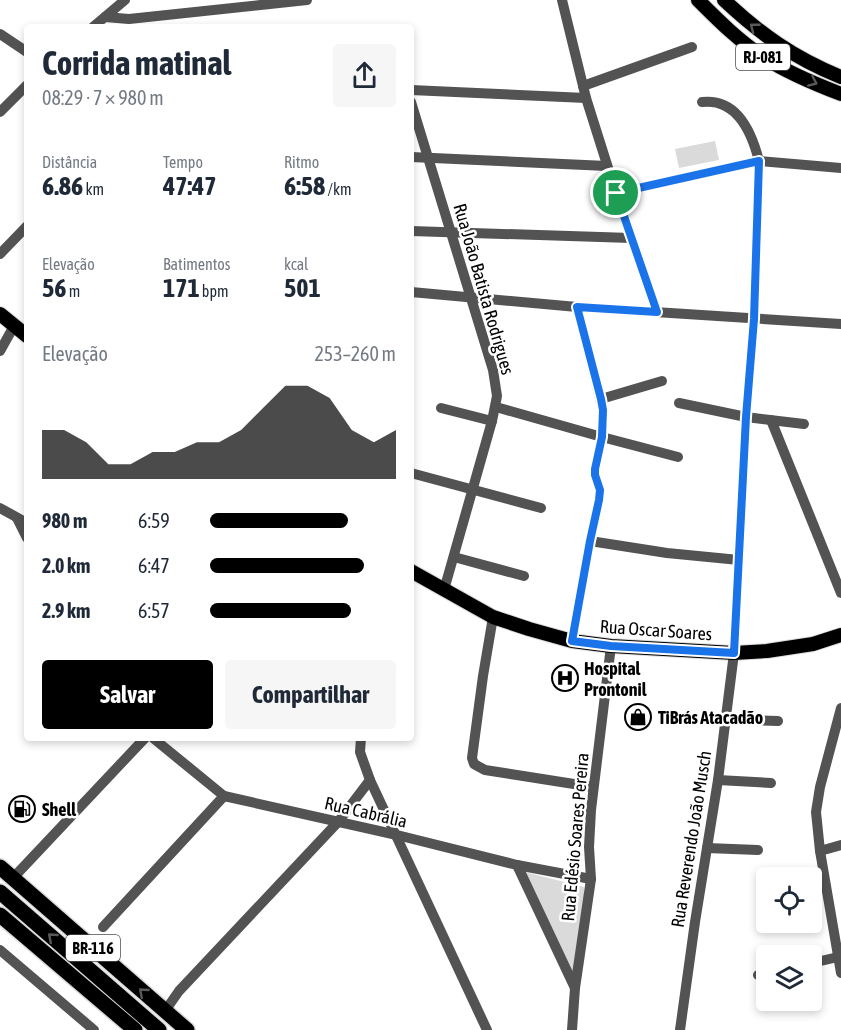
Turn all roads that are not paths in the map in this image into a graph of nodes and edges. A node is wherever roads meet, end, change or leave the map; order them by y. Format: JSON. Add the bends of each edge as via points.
{"nodes":[{"id":1,"x":125,"y":0,"type":"edge"},
{"id":2,"x":307,"y":0,"type":"edge"},
{"id":3,"x":562,"y":0,"type":"edge"},
{"id":4,"x":698,"y":0,"type":"edge"},
{"id":5,"x":724,"y":0,"type":"edge"},
{"id":6,"x":105,"y":17,"type":"junction"},
{"id":7,"x":97,"y":24,"type":"edge"},
{"id":8,"x":0,"y":34,"type":"edge"},
{"id":9,"x":692,"y":47,"type":"dead end"},
{"id":10,"x":24,"y":50,"type":"edge"},
{"id":11,"x":841,"y":77,"type":"edge"},
{"id":12,"x":583,"y":87,"type":"junction"},
{"id":13,"x":24,"y":88,"type":"edge"},
{"id":14,"x":414,"y":90,"type":"edge"},
{"id":15,"x":841,"y":94,"type":"edge"},
{"id":16,"x":586,"y":98,"type":"junction"},
{"id":17,"x":702,"y":102,"type":"dead end"},
{"id":18,"x":414,"y":111,"type":"edge"},
{"id":19,"x":0,"y":112,"type":"edge"},
{"id":20,"x":414,"y":157,"type":"edge"},
{"id":21,"x":429,"y":158,"type":"junction"},
{"id":22,"x":759,"y":161,"type":"junction"},
{"id":23,"x":608,"y":166,"type":"junction"},
{"id":24,"x":841,"y":168,"type":"edge"},
{"id":25,"x":616,"y":193,"type":"junction"},
{"id":26,"x":24,"y":229,"type":"edge"},
{"id":27,"x":414,"y":231,"type":"edge"},
{"id":28,"x":450,"y":232,"type":"junction"},
{"id":29,"x":632,"y":238,"type":"junction"},
{"id":30,"x":0,"y":254,"type":"edge"},
{"id":31,"x":414,"y":292,"type":"edge"},
{"id":32,"x":470,"y":298,"type":"junction"},
{"id":33,"x":577,"y":307,"type":"junction"},
{"id":34,"x":657,"y":312,"type":"junction"},
{"id":35,"x":0,"y":314,"type":"edge"},
{"id":36,"x":754,"y":319,"type":"junction"},
{"id":37,"x":841,"y":324,"type":"edge"},
{"id":38,"x":14,"y":326,"type":"junction"},
{"id":39,"x":24,"y":334,"type":"edge"},
{"id":40,"x":0,"y":351,"type":"edge"},
{"id":41,"x":662,"y":381,"type":"dead end"},
{"id":42,"x":601,"y":399,"type":"junction"},
{"id":43,"x":679,"y":404,"type":"dead end"},
{"id":44,"x":496,"y":407,"type":"junction"},
{"id":45,"x":441,"y":408,"type":"dead end"},
{"id":46,"x":746,"y":417,"type":"junction"},
{"id":47,"x":771,"y":420,"type":"junction"},
{"id":48,"x":492,"y":421,"type":"junction"},
{"id":49,"x":804,"y":424,"type":"dead end"},
{"id":50,"x":602,"y":437,"type":"junction"},
{"id":51,"x":678,"y":457,"type":"dead end"},
{"id":52,"x":414,"y":474,"type":"edge"},
{"id":53,"x":473,"y":489,"type":"junction"},
{"id":54,"x":0,"y":508,"type":"edge"},
{"id":55,"x":541,"y":508,"type":"dead end"},
{"id":56,"x":17,"y":517,"type":"junction"},
{"id":57,"x":24,"y":521,"type":"edge"},
{"id":58,"x":24,"y":532,"type":"edge"},
{"id":59,"x":590,"y":541,"type":"junction"},
{"id":60,"x":454,"y":557,"type":"junction"},
{"id":61,"x":739,"y":560,"type":"junction"},
{"id":62,"x":414,"y":573,"type":"edge"},
{"id":63,"x":524,"y":576,"type":"dead end"},
{"id":64,"x":444,"y":590,"type":"junction"},
{"id":65,"x":841,"y":593,"type":"edge"},
{"id":66,"x":493,"y":617,"type":"junction"},
{"id":67,"x":841,"y":635,"type":"edge"},
{"id":68,"x":572,"y":641,"type":"junction"},
{"id":69,"x":611,"y":646,"type":"junction"},
{"id":70,"x":734,"y":653,"type":"junction"},
{"id":71,"x":841,"y":708,"type":"edge"},
{"id":72,"x":725,"y":719,"type":"junction"},
{"id":73,"x":778,"y":721,"type":"dead end"},
{"id":74,"x":142,"y":741,"type":"edge"},
{"id":75,"x":157,"y":741,"type":"edge"},
{"id":76,"x":361,"y":741,"type":"edge"},
{"id":77,"x":370,"y":780,"type":"junction"},
{"id":78,"x":718,"y":780,"type":"junction"},
{"id":79,"x":771,"y":783,"type":"dead end"},
{"id":80,"x":593,"y":787,"type":"junction"},
{"id":81,"x":224,"y":796,"type":"junction"},
{"id":82,"x":338,"y":822,"type":"junction"},
{"id":83,"x":397,"y":835,"type":"junction"},
{"id":84,"x":841,"y":845,"type":"edge"},
{"id":85,"x":707,"y":848,"type":"junction"},
{"id":86,"x":758,"y":850,"type":"dead end"},
{"id":87,"x":820,"y":851,"type":"junction"},
{"id":88,"x":517,"y":865,"type":"junction"},
{"id":89,"x":0,"y":867,"type":"edge"},
{"id":90,"x":13,"y":878,"type":"junction"},
{"id":91,"x":591,"y":879,"type":"junction"},
{"id":92,"x":0,"y":892,"type":"edge"},
{"id":93,"x":836,"y":912,"type":"edge"},
{"id":94,"x":0,"y":915,"type":"edge"},
{"id":95,"x":6,"y":926,"type":"edge"},
{"id":96,"x":103,"y":927,"type":"dead end"},
{"id":97,"x":0,"y":950,"type":"edge"},
{"id":98,"x":838,"y":957,"type":"junction"},
{"id":99,"x":822,"y":961,"type":"edge"},
{"id":100,"x":841,"y":971,"type":"edge"},
{"id":101,"x":575,"y":988,"type":"junction"},
{"id":102,"x":165,"y":1011,"type":"junction"},
{"id":103,"x":94,"y":1030,"type":"edge"},
{"id":104,"x":135,"y":1030,"type":"edge"},
{"id":105,"x":159,"y":1030,"type":"edge"},
{"id":106,"x":187,"y":1030,"type":"edge"},
{"id":107,"x":487,"y":1030,"type":"edge"},
{"id":108,"x":572,"y":1030,"type":"edge"},
{"id":109,"x":680,"y":1030,"type":"edge"}],
"edges":[{"from":1,"to":6,"type":"street"},
{"from":2,"to":6,"type":"street","via":[[129,19]]},
{"from":3,"to":12,"type":"street"},
{"from":4,"to":15,"type":"main road","number":"RJ-081","one_way":true,"via":[[766,59]]},
{"from":11,"to":5,"type":"main road","number":"RJ-081","one_way":true,"via":[[772,41]]},
{"from":6,"to":7,"type":"street"},
{"from":8,"to":10,"type":"street"},
{"from":9,"to":12,"type":"street"},
{"from":12,"to":16,"type":"street"},
{"from":13,"to":19,"type":"street"},
{"from":14,"to":16,"type":"street"},
{"from":16,"to":23,"type":"street"},
{"from":17,"to":22,"type":"street","via":[[719,104],[741,119],[752,137]]},
{"from":18,"to":21,"type":"street","name":"Rua João Batista Rodrigues"},
{"from":20,"to":21,"type":"street"},
{"from":21,"to":23,"type":"street"},
{"from":21,"to":28,"type":"street","name":"Rua João Batista Rodrigues"},
{"from":22,"to":24,"type":"street"},
{"from":22,"to":25,"type":"street"},
{"from":22,"to":36,"type":"street","name":"Rua Reverendo João Musch"},
{"from":23,"to":25,"type":"street"},
{"from":25,"to":29,"type":"street"},
{"from":26,"to":30,"type":"street"},
{"from":27,"to":28,"type":"street"},
{"from":28,"to":29,"type":"street"},
{"from":28,"to":32,"type":"street","name":"Rua João Batista Rodrigues"},
{"from":29,"to":34,"type":"street"},
{"from":31,"to":32,"type":"street"},
{"from":32,"to":33,"type":"street"},
{"from":32,"to":44,"type":"street","name":"Rua João Batista Rodrigues","via":[[493,370]]},
{"from":33,"to":34,"type":"street"},
{"from":33,"to":42,"type":"street"},
{"from":34,"to":36,"type":"street"},
{"from":35,"to":38,"type":"main road"},
{"from":36,"to":37,"type":"street"},
{"from":36,"to":46,"type":"street","name":"Rua Reverendo João Musch"},
{"from":38,"to":39,"type":"main road"},
{"from":38,"to":40,"type":"street"},
{"from":41,"to":42,"type":"street"},
{"from":42,"to":50,"type":"street"},
{"from":43,"to":46,"type":"street"},
{"from":44,"to":48,"type":"street","name":"Rua João Batista Rodrigues"},
{"from":44,"to":50,"type":"street"},
{"from":45,"to":48,"type":"street"},
{"from":46,"to":47,"type":"street"},
{"from":46,"to":61,"type":"street","name":"Rua Reverendo João Musch"},
{"from":47,"to":49,"type":"street"},
{"from":47,"to":65,"type":"street"},
{"from":48,"to":53,"type":"street","name":"Rua João Batista Rodrigues"},
{"from":50,"to":51,"type":"street"},
{"from":50,"to":59,"type":"street","via":[[595,469],[600,495]]},
{"from":52,"to":53,"type":"street"},
{"from":53,"to":55,"type":"street"},
{"from":53,"to":60,"type":"street","name":"Rua João Batista Rodrigues"},
{"from":54,"to":56,"type":"street"},
{"from":56,"to":57,"type":"street"},
{"from":56,"to":58,"type":"street"},
{"from":59,"to":61,"type":"street"},
{"from":59,"to":68,"type":"street"},
{"from":60,"to":63,"type":"street"},
{"from":60,"to":64,"type":"street","name":"Rua João Batista Rodrigues"},
{"from":61,"to":70,"type":"street","name":"Rua Reverendo João Musch"},
{"from":62,"to":64,"type":"main road","name":"Rua Oscar Soares"},
{"from":64,"to":66,"type":"main road","name":"Rua Oscar Soares"},
{"from":66,"to":68,"type":"main road","name":"Rua Oscar Soares"},
{"from":66,"to":80,"type":"street","via":[[476,724],[474,764],[485,770]]},
{"from":67,"to":70,"type":"main road","name":"Rua Oscar Soares","via":[[813,644]]},
{"from":68,"to":69,"type":"main road","name":"Rua Oscar Soares"},
{"from":69,"to":70,"type":"main road","name":"Rua Oscar Soares"},
{"from":69,"to":80,"type":"street","name":"Rua Edésio Soares Pereira"},
{"from":70,"to":72,"type":"street","name":"Rua Reverendo João Musch"},
{"from":71,"to":87,"type":"street","via":[[816,812]]},
{"from":72,"to":73,"type":"street"},
{"from":72,"to":78,"type":"street","name":"Rua Reverendo João Musch"},
{"from":74,"to":90,"type":"street"},
{"from":75,"to":81,"type":"street","name":"Rua Cabrália"},
{"from":76,"to":77,"type":"street","via":[[360,752]]},
{"from":77,"to":82,"type":"street"},
{"from":77,"to":83,"type":"street"},
{"from":78,"to":79,"type":"street"},
{"from":78,"to":85,"type":"street","name":"Rua Reverendo João Musch"},
{"from":80,"to":91,"type":"street","name":"Rua Edésio Soares Pereira"},
{"from":81,"to":82,"type":"street","name":"Rua Cabrália"},
{"from":81,"to":96,"type":"street"},
{"from":82,"to":83,"type":"street","name":"Rua Cabrália"},
{"from":82,"to":102,"type":"street","via":[[179,991]]},
{"from":83,"to":88,"type":"street","name":"Rua Cabrália"},
{"from":83,"to":107,"type":"street"},
{"from":84,"to":87,"type":"street"},
{"from":85,"to":86,"type":"street"},
{"from":85,"to":109,"type":"street","name":"Rua Reverendo João Musch"},
{"from":87,"to":93,"type":"street"},
{"from":88,"to":91,"type":"street","name":"Rua Cabrália"},
{"from":88,"to":101,"type":"street"},
{"from":89,"to":90,"type":"highway","number":"BR-116"},
{"from":102,"to":90,"type":"highway","number":"BR-116","one_way":true},
{"from":91,"to":101,"type":"street","name":"Rua Edésio Soares Pereira"},
{"from":105,"to":92,"type":"highway","number":"BR-116","one_way":true},
{"from":93,"to":98,"type":"street"},
{"from":94,"to":95,"type":"highway","number":"BR-116"},
{"from":95,"to":104,"type":"highway","number":"BR-116"},
{"from":97,"to":103,"type":"street"},
{"from":98,"to":99,"type":"street"},
{"from":98,"to":100,"type":"street"},
{"from":101,"to":108,"type":"street","name":"Rua Edésio Soares Pereira"},
{"from":102,"to":106,"type":"highway","number":"BR-116"}]}
